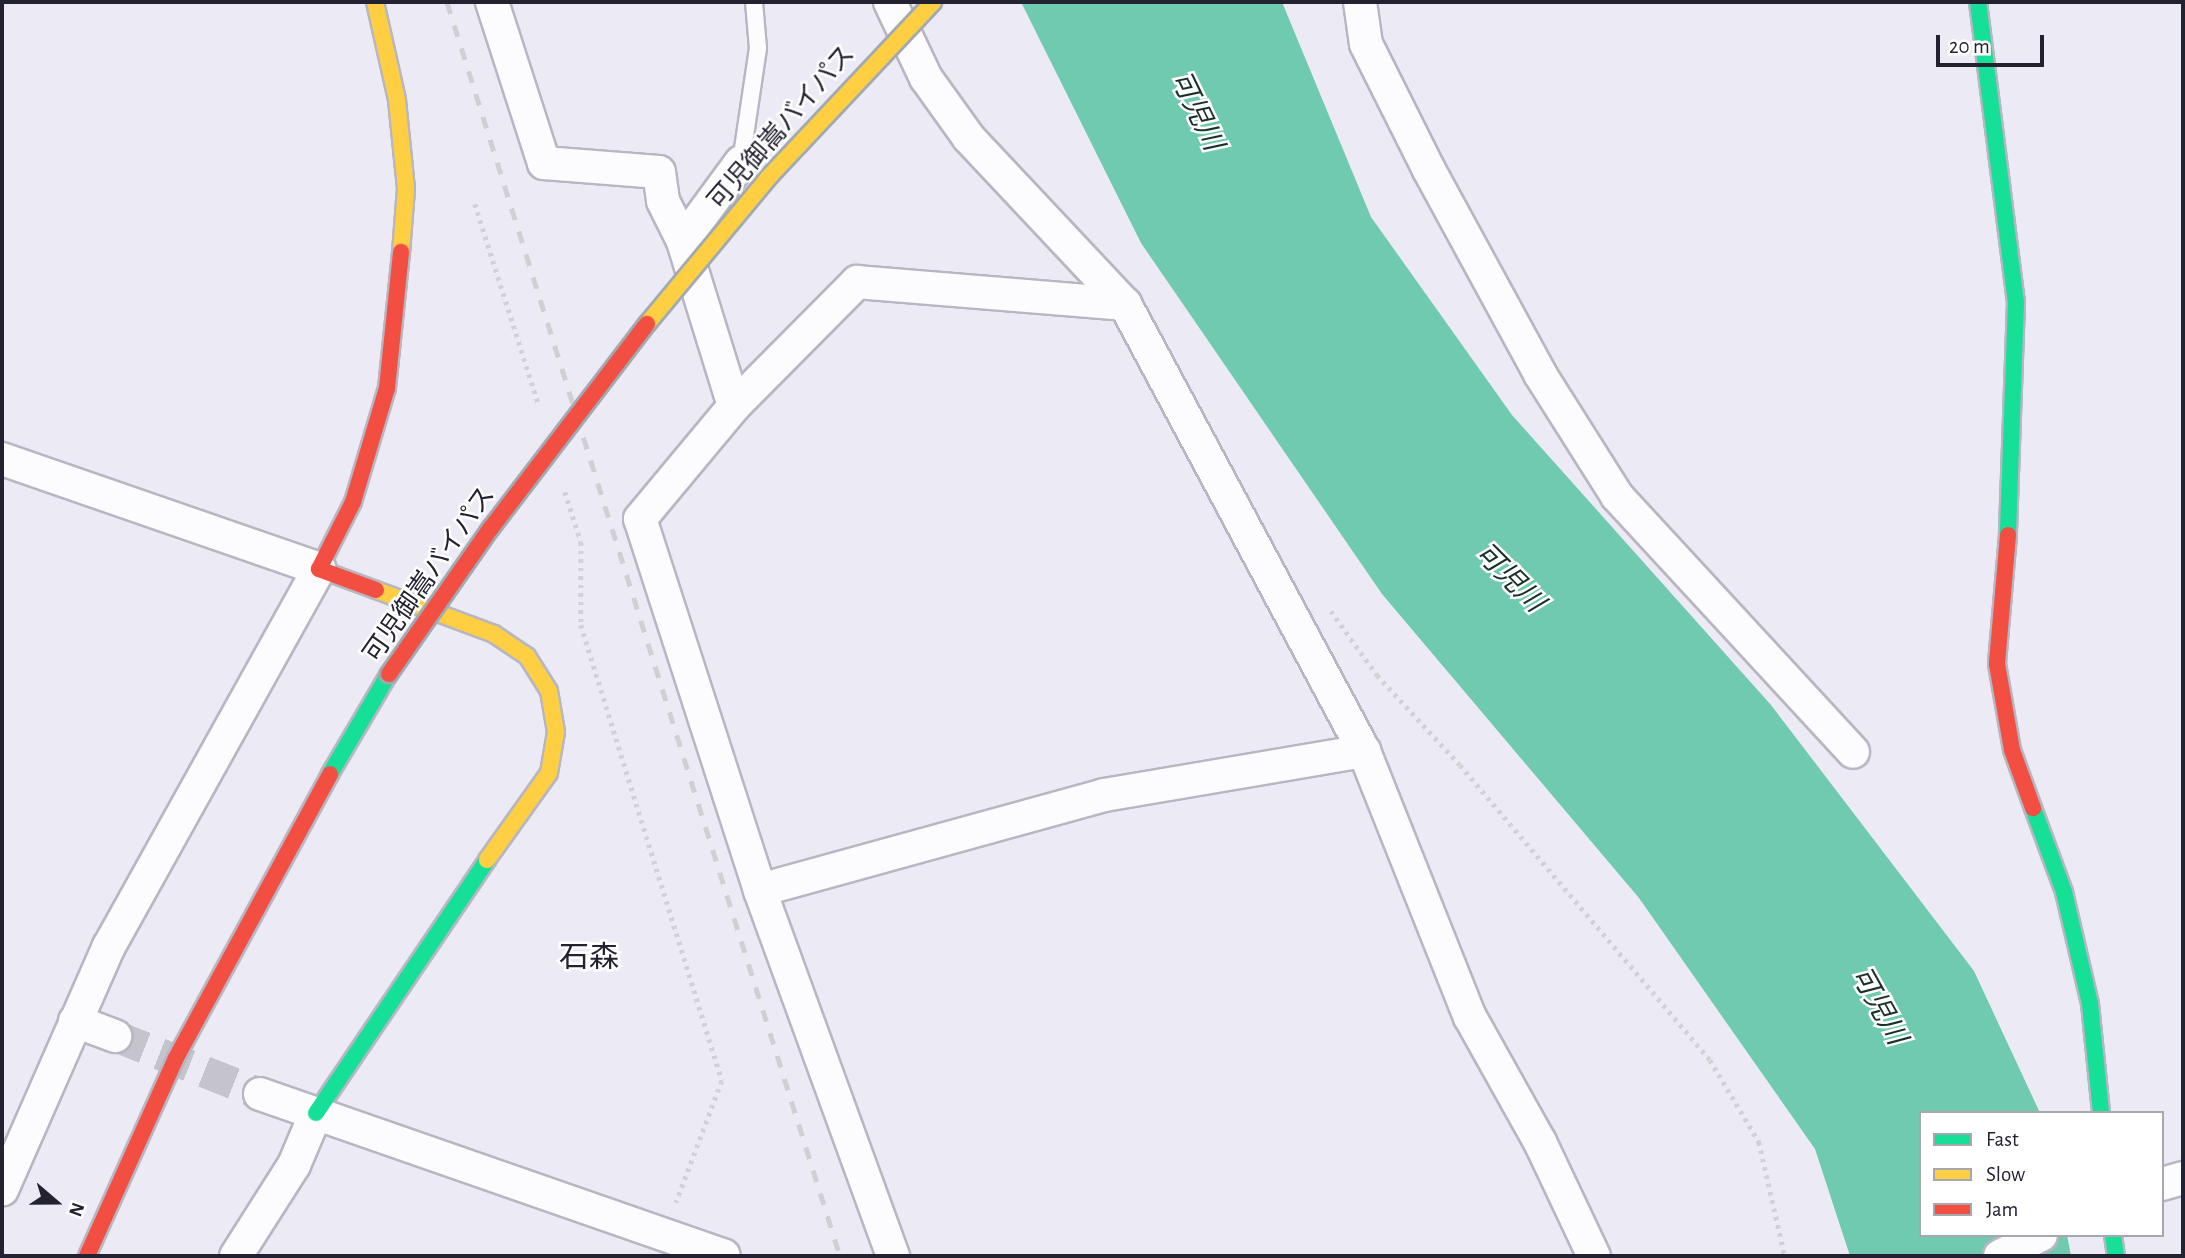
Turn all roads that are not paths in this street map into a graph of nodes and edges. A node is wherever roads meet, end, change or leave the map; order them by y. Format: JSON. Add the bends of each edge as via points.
{"nodes":[{"id":1,"x":375,"y":2,"type":"edge"},
{"id":2,"x":492,"y":2,"type":"edge"},
{"id":3,"x":754,"y":2,"type":"edge"},
{"id":4,"x":890,"y":2,"type":"edge"},
{"id":5,"x":933,"y":2,"type":"edge"},
{"id":6,"x":1360,"y":2,"type":"edge"},
{"id":7,"x":1978,"y":2,"type":"edge"},
{"id":8,"x":741,"y":162,"type":"joint"},
{"id":9,"x":683,"y":241,"type":"junction"},
{"id":10,"x":1125,"y":304,"type":"junction"},
{"id":11,"x":734,"y":407,"type":"junction"},
{"id":12,"x":2,"y":459,"type":"edge"},
{"id":13,"x":319,"y":569,"type":"junction"},
{"id":14,"x":1364,"y":751,"type":"junction"},
{"id":15,"x":1853,"y":752,"type":"dead end"},
{"id":16,"x":760,"y":890,"type":"junction"},
{"id":17,"x":75,"y":1021,"type":"junction"},
{"id":18,"x":115,"y":1036,"type":"tunnel mouth"},
{"id":19,"x":260,"y":1094,"type":"tunnel mouth"},
{"id":20,"x":2101,"y":1111,"type":"edge"},
{"id":21,"x":316,"y":1113,"type":"junction"},
{"id":22,"x":2183,"y":1178,"type":"edge"},
{"id":23,"x":2164,"y":1183,"type":"edge"},
{"id":24,"x":2,"y":1190,"type":"edge"},
{"id":25,"x":2037,"y":1237,"type":"edge"},
{"id":26,"x":2113,"y":1237,"type":"edge"},
{"id":27,"x":87,"y":1256,"type":"edge"},
{"id":28,"x":236,"y":1256,"type":"edge"},
{"id":29,"x":724,"y":1256,"type":"edge"},
{"id":30,"x":893,"y":1256,"type":"edge"},
{"id":31,"x":1594,"y":1256,"type":"edge"},
{"id":32,"x":2000,"y":1256,"type":"edge"},
{"id":33,"x":2116,"y":1256,"type":"edge"}],
"edges":[{"from":1,"to":13,"type":"main road","via":[[397,100],[406,189],[398,287],[387,388],[353,502]]},
{"from":2,"to":9,"type":"street","via":[[544,163],[659,172],[663,201]]},
{"from":3,"to":8,"type":"lane","via":[[758,48]]},
{"from":4,"to":10,"type":"street","via":[[926,78],[969,138]]},
{"from":5,"to":27,"type":"main road","name":"可児御嵩バイパス","bridge":true,"via":[[768,178],[631,344],[491,528],[389,674],[311,806],[176,1058]]},
{"from":6,"to":15,"type":"street","via":[[1366,44],[1429,170],[1540,374],[1617,496]]},
{"from":7,"to":20,"type":"main road","via":[[2016,302],[2011,505],[1997,664],[2012,750],[2064,892],[2091,1004]]},
{"from":8,"to":9,"type":"street"},
{"from":9,"to":11,"type":"street"},
{"from":10,"to":11,"type":"street","via":[[857,282]]},
{"from":10,"to":14,"type":"street"},
{"from":11,"to":16,"type":"street","via":[[640,519]]},
{"from":12,"to":13,"type":"street"},
{"from":13,"to":17,"type":"street","via":[[109,946]]},
{"from":13,"to":21,"type":"main road","via":[[495,634],[527,656],[549,691],[556,732],[549,773],[401,982]]},
{"from":14,"to":16,"type":"street","via":[[1104,795]]},
{"from":14,"to":31,"type":"street","via":[[1470,1017],[1540,1142]]},
{"from":16,"to":30,"type":"street"},
{"from":17,"to":18,"type":"street"},
{"from":17,"to":24,"type":"street"},
{"from":19,"to":21,"type":"street"},
{"from":21,"to":28,"type":"street","via":[[294,1165]]},
{"from":21,"to":29,"type":"street"},
{"from":22,"to":23,"type":"street"},
{"from":25,"to":32,"type":"street"},
{"from":26,"to":33,"type":"main road"}]}
